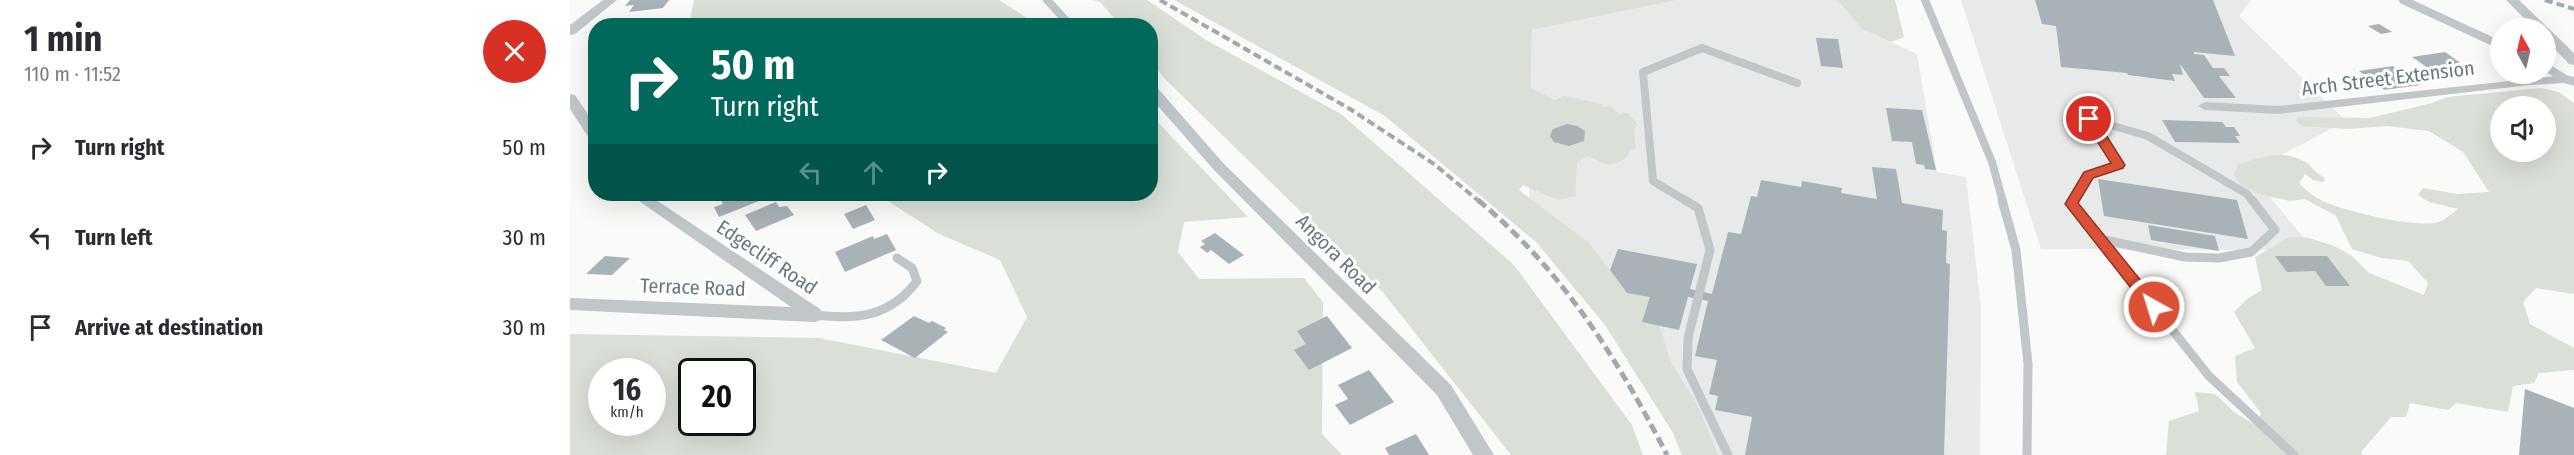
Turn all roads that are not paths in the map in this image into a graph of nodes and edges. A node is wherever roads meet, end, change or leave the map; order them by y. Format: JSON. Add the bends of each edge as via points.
{"nodes":[{"id":1,"x":611,"y":0,"type":"edge"},
{"id":2,"x":1047,"y":0,"type":"edge"},
{"id":3,"x":1925,"y":0,"type":"edge"},
{"id":4,"x":2403,"y":0,"type":"edge"},
{"id":5,"x":2425,"y":0,"type":"edge"},
{"id":6,"x":2512,"y":0,"type":"edge"},
{"id":7,"x":2432,"y":13,"type":"junction"},
{"id":8,"x":1064,"y":18,"type":"edge"},
{"id":9,"x":2531,"y":18,"type":"edge"},
{"id":10,"x":570,"y":31,"type":"edge"},
{"id":11,"x":2490,"y":40,"type":"edge"},
{"id":12,"x":2556,"y":43,"type":"edge"},
{"id":13,"x":2574,"y":61,"type":"edge"},
{"id":14,"x":2556,"y":73,"type":"edge"},
{"id":15,"x":2570,"y":81,"type":"edge"},
{"id":16,"x":1797,"y":83,"type":"dead end"},
{"id":17,"x":1158,"y":97,"type":"edge"},
{"id":18,"x":570,"y":98,"type":"edge"},
{"id":19,"x":2205,"y":106,"type":"dead end"},
{"id":20,"x":588,"y":126,"type":"edge"},
{"id":21,"x":647,"y":201,"type":"edge"},
{"id":22,"x":2100,"y":239,"type":"junction"},
{"id":23,"x":897,"y":258,"type":"dead end"},
{"id":24,"x":570,"y":304,"type":"edge"},
{"id":25,"x":815,"y":315,"type":"junction"},
{"id":26,"x":1484,"y":455,"type":"edge"},
{"id":27,"x":1728,"y":455,"type":"edge"},
{"id":28,"x":2026,"y":455,"type":"edge"},
{"id":29,"x":2294,"y":455,"type":"edge"}],
"edges":[{"from":1,"to":10,"type":"street"},
{"from":2,"to":8,"type":"lane"},
{"from":3,"to":28,"type":"lane","via":[[1992,162],[2016,250],[2028,364]]},
{"from":4,"to":7,"type":"lane"},
{"from":5,"to":7,"type":"lane"},
{"from":6,"to":9,"type":"street"},
{"from":7,"to":11,"type":"lane"},
{"from":12,"to":13,"type":"street"},
{"from":14,"to":15,"type":"lane"},
{"from":15,"to":19,"type":"street","name":"Arch Street Extension","via":[[2530,81],[2278,110]]},
{"from":16,"to":27,"type":"lane","via":[[1702,48],[1643,72],[1653,181],[1698,208],[1710,250],[1688,338],[1687,369]]},
{"from":17,"to":26,"type":"street","name":"Angora Road","via":[[1219,167],[1444,390]]},
{"from":18,"to":20,"type":"street"},
{"from":21,"to":25,"type":"street","name":"Edgecliff Road"},
{"from":22,"to":22,"type":"lane","via":[[2072,204],[2088,175],[2118,165],[2089,119],[2148,136],[2247,195],[2275,230],[2251,252],[2219,258],[2185,257]]},
{"from":22,"to":29,"type":"lane","via":[[2209,376]]},
{"from":23,"to":25,"type":"lane","via":[[912,268],[917,281],[909,294],[876,314],[835,318]]},
{"from":24,"to":25,"type":"street","name":"Terrace Road"}]}
